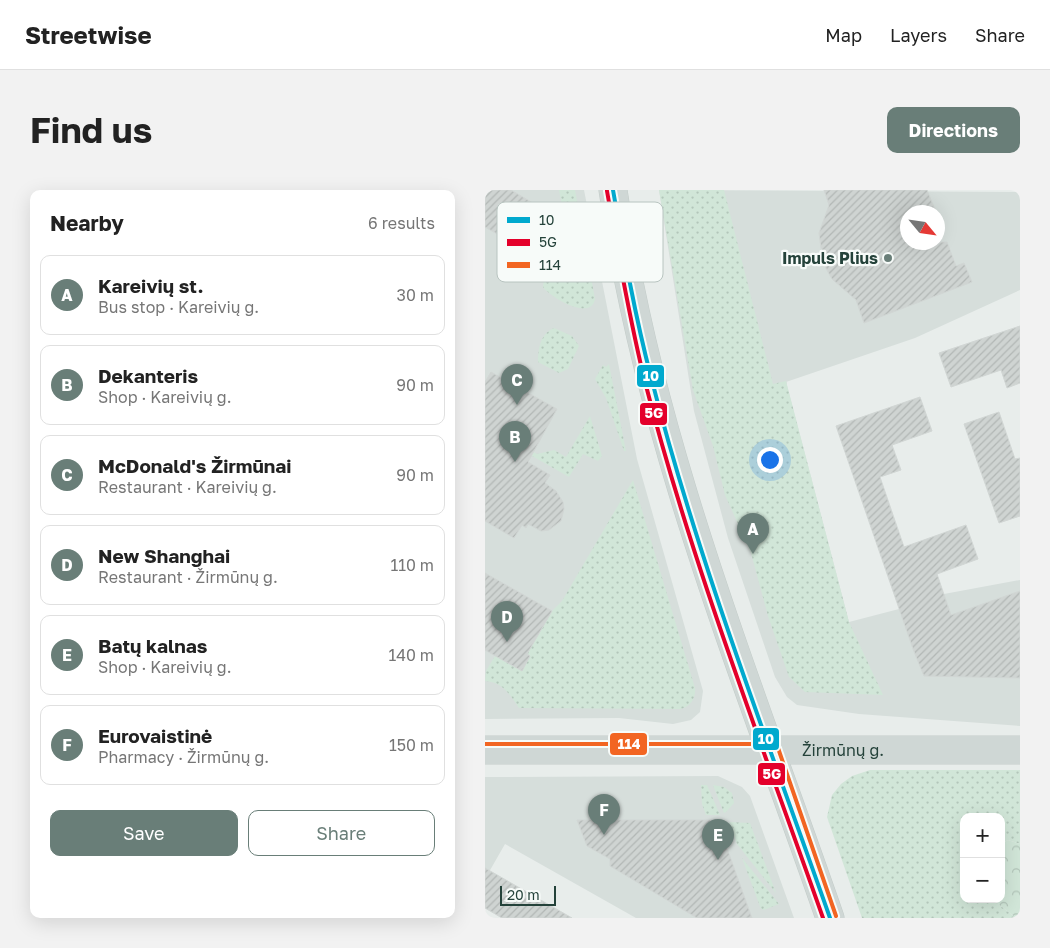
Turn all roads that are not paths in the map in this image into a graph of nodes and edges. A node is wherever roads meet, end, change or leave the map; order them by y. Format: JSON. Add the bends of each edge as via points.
{"nodes":[{"id":1,"x":630,"y":282,"type":"edge"},
{"id":2,"x":485,"y":750,"type":"edge"},
{"id":3,"x":771,"y":750,"type":"junction"},
{"id":4,"x":1020,"y":750,"type":"edge"},
{"id":5,"x":830,"y":918,"type":"edge"}],
"edges":[{"from":1,"to":3,"type":"main road","via":[[638,325],[694,535],[748,694]]},
{"from":2,"to":3,"type":"main road","name":"Žirmūnų g."},
{"from":3,"to":4,"type":"main road","name":"Žirmūnų g."},
{"from":3,"to":5,"type":"main road"}]}
